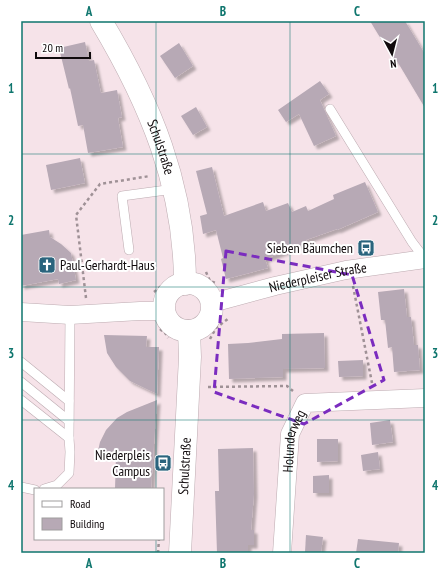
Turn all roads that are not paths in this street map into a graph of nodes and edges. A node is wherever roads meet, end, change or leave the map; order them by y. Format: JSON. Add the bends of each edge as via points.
{"nodes":[{"id":1,"x":101,"y":21,"type":"edge"},
{"id":2,"x":330,"y":109,"type":"dead end"},
{"id":3,"x":172,"y":181,"type":"junction"},
{"id":4,"x":129,"y":250,"type":"dead end"},
{"id":5,"x":425,"y":259,"type":"edge"},
{"id":6,"x":185,"y":284,"type":"junction"},
{"id":7,"x":212,"y":303,"type":"junction"},
{"id":8,"x":165,"y":311,"type":"junction"},
{"id":9,"x":21,"y":312,"type":"edge"},
{"id":10,"x":79,"y":314,"type":"junction"},
{"id":11,"x":189,"y":331,"type":"junction"},
{"id":12,"x":21,"y":362,"type":"edge"},
{"id":13,"x":21,"y":382,"type":"edge"},
{"id":14,"x":425,"y":398,"type":"edge"},
{"id":15,"x":21,"y":400,"type":"edge"},
{"id":16,"x":69,"y":401,"type":"junction"},
{"id":17,"x":69,"y":421,"type":"junction"},
{"id":18,"x":69,"y":438,"type":"junction"},
{"id":19,"x":21,"y":487,"type":"edge"},
{"id":20,"x":47,"y":488,"type":"edge"},
{"id":21,"x":34,"y":490,"type":"edge"},
{"id":22,"x":180,"y":553,"type":"edge"},
{"id":23,"x":282,"y":553,"type":"edge"}],
"edges":[{"from":1,"to":3,"type":"street","name":"Schulstraße","via":[[139,91],[157,132]]},
{"from":2,"to":5,"type":"lane"},
{"from":3,"to":4,"type":"lane","via":[[122,196]]},
{"from":3,"to":6,"type":"street","name":"Schulstraße","via":[[180,214]]},
{"from":5,"to":7,"type":"street","name":"Niederpleiser Straße","via":[[346,270]]},
{"from":6,"to":7,"type":"street","via":[[199,286]]},
{"from":6,"to":8,"type":"street","via":[[178,286],[167,296]]},
{"from":7,"to":11,"type":"street","via":[[212,311],[207,322]]},
{"from":8,"to":10,"type":"street"},
{"from":8,"to":11,"type":"street","via":[[176,328]]},
{"from":9,"to":10,"type":"street"},
{"from":10,"to":16,"type":"lane"},
{"from":11,"to":22,"type":"street","name":"Schulstraße","via":[[190,357]]},
{"from":12,"to":16,"type":"lane"},
{"from":13,"to":17,"type":"lane"},
{"from":14,"to":23,"type":"street","name":"Holunderweg","via":[[305,403],[290,434]]},
{"from":15,"to":18,"type":"lane"},
{"from":16,"to":17,"type":"lane"},
{"from":17,"to":18,"type":"lane"},
{"from":18,"to":20,"type":"lane","via":[[69,473],[57,485]]},
{"from":19,"to":21,"type":"lane"}]}
